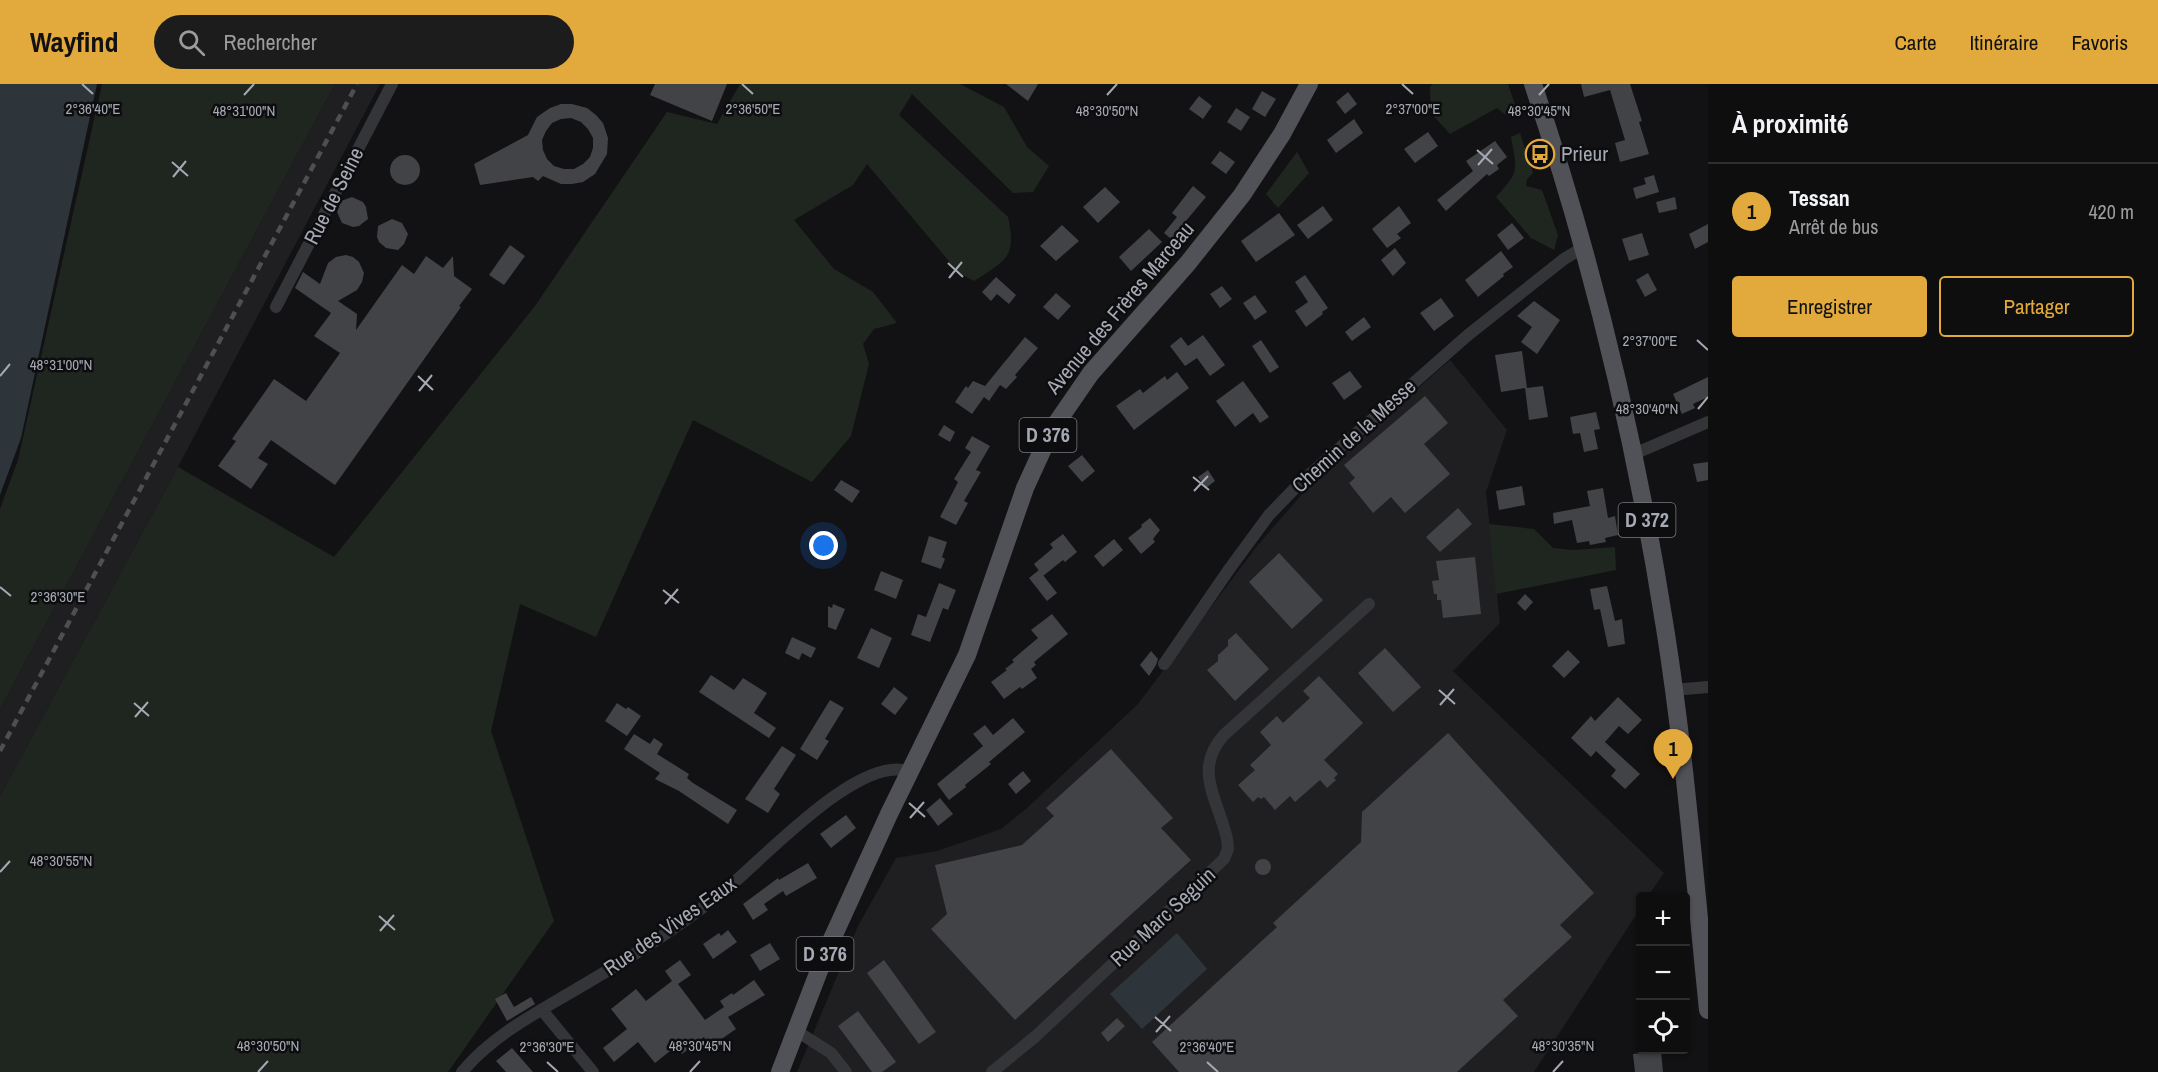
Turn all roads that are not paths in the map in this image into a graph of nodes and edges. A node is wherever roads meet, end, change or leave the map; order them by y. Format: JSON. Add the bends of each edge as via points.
{"nodes":[{"id":1,"x":392,"y":84,"type":"edge"},
{"id":2,"x":1309,"y":84,"type":"edge"},
{"id":3,"x":1533,"y":84,"type":"edge"},
{"id":4,"x":1584,"y":248,"type":"junction"},
{"id":5,"x":276,"y":307,"type":"dead end"},
{"id":6,"x":1708,"y":422,"type":"edge"},
{"id":7,"x":1634,"y":454,"type":"junction"},
{"id":8,"x":1369,"y":604,"type":"dead end"},
{"id":9,"x":1164,"y":664,"type":"dead end"},
{"id":10,"x":1708,"y":687,"type":"edge"},
{"id":11,"x":1673,"y":690,"type":"junction"},
{"id":12,"x":910,"y":772,"type":"junction"},
{"id":13,"x":1706,"y":968,"type":"edge"},
{"id":14,"x":542,"y":1010,"type":"junction"},
{"id":15,"x":1708,"y":1010,"type":"edge"},
{"id":16,"x":795,"y":1030,"type":"junction"},
{"id":17,"x":462,"y":1072,"type":"edge"},
{"id":18,"x":592,"y":1072,"type":"edge"},
{"id":19,"x":780,"y":1072,"type":"edge"},
{"id":20,"x":846,"y":1072,"type":"edge"},
{"id":21,"x":992,"y":1072,"type":"edge"}],
"edges":[{"from":1,"to":5,"type":"street","name":"Rue de Seine"},
{"from":2,"to":12,"type":"main road","name":"Avenue des Frères Marceau","number":"D 376","via":[[1242,195],[1091,373],[1051,430],[1031,473],[967,655]]},
{"from":3,"to":4,"type":"main road","number":"D 372"},
{"from":4,"to":7,"type":"main road","number":"D 372"},
{"from":4,"to":9,"type":"street","name":"Chemin de la Messe","via":[[1564,259],[1468,335],[1301,482],[1269,515]]},
{"from":6,"to":7,"type":"street"},
{"from":7,"to":11,"type":"main road","number":"D 372"},
{"from":8,"to":21,"type":"street","name":"Rue Marc Seguin","via":[[1214,747],[1208,776],[1227,838],[1224,860]]},
{"from":10,"to":11,"type":"street"},
{"from":11,"to":13,"type":"main road","number":"D 372"},
{"from":12,"to":14,"type":"street","name":"Rue des Vives Eaux","via":[[885,771],[848,786],[712,901]]},
{"from":12,"to":16,"type":"main road","name":"Avenue des Frères Marceau","number":"D 376","via":[[827,950]]},
{"from":13,"to":15,"type":"main road","number":"D 372"},
{"from":14,"to":17,"type":"street","name":"Rue des Vives Eaux","via":[[500,1035]]},
{"from":14,"to":18,"type":"street"},
{"from":16,"to":19,"type":"main road","number":"D 376"},
{"from":16,"to":20,"type":"street","via":[[831,1053]]}]}
